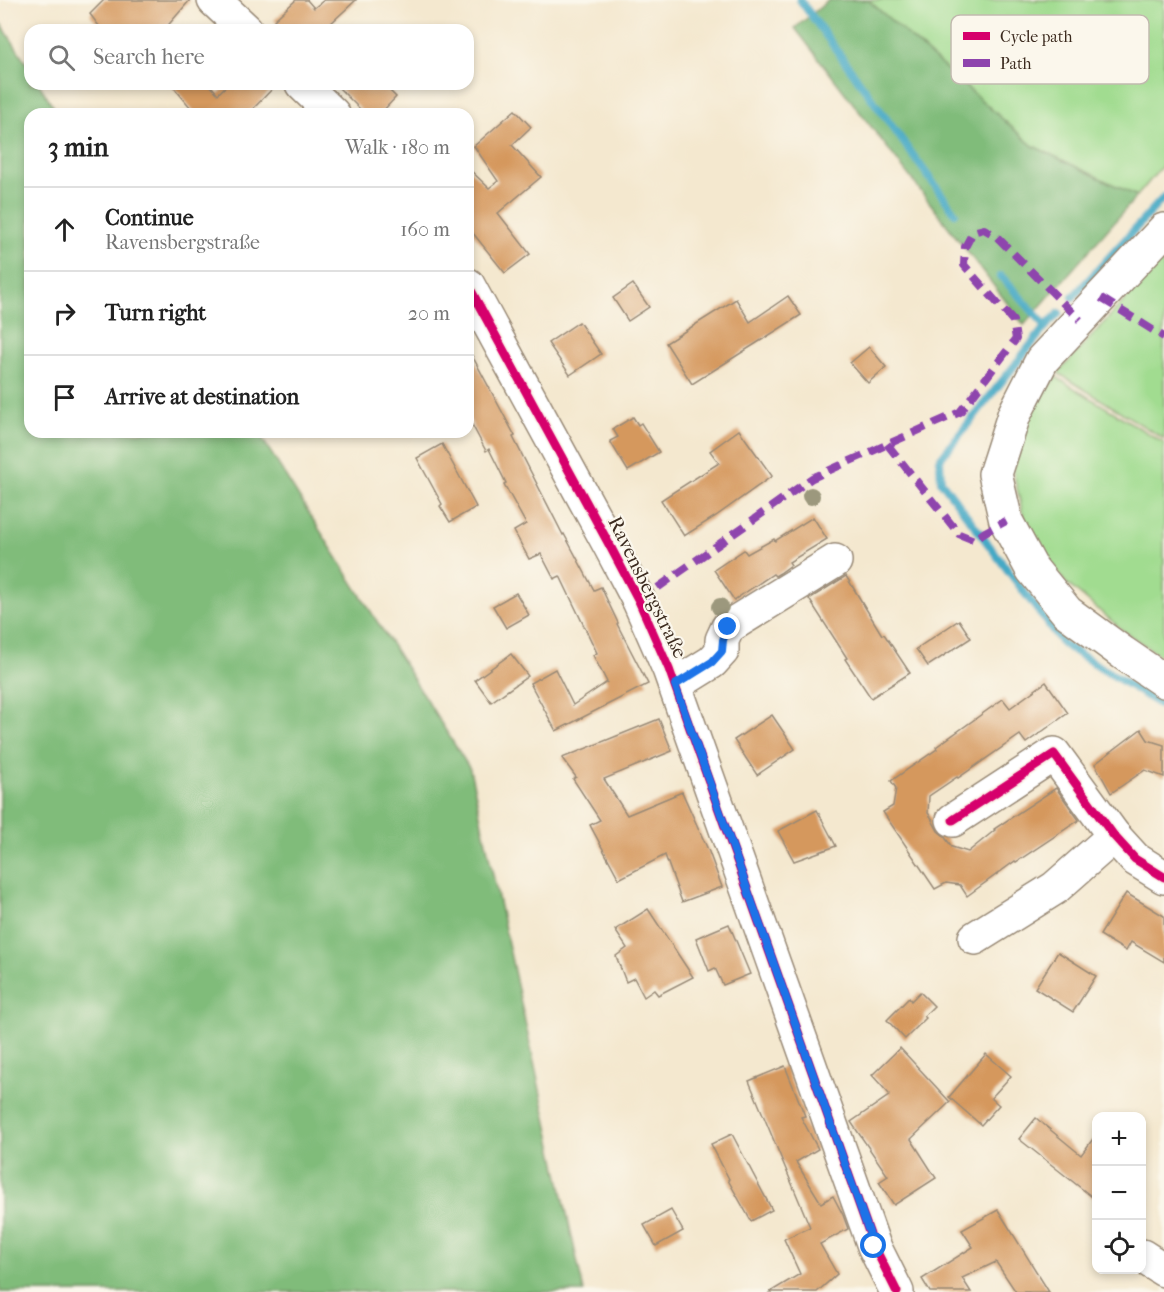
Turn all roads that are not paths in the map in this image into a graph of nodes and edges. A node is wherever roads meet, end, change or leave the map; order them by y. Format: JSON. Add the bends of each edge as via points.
{"nodes":[{"id":1,"x":214,"y":0,"type":"edge"},
{"id":2,"x":240,"y":24,"type":"edge"},
{"id":3,"x":308,"y":90,"type":"edge"},
{"id":4,"x":327,"y":108,"type":"edge"},
{"id":5,"x":1164,"y":230,"type":"edge"},
{"id":6,"x":474,"y":296,"type":"edge"},
{"id":7,"x":835,"y":561,"type":"dead end"},
{"id":8,"x":1164,"y":681,"type":"edge"},
{"id":9,"x":675,"y":685,"type":"junction"},
{"id":10,"x":953,"y":820,"type":"dead end"},
{"id":11,"x":1114,"y":836,"type":"junction"},
{"id":12,"x":1164,"y":877,"type":"edge"},
{"id":13,"x":975,"y":938,"type":"dead end"},
{"id":14,"x":1146,"y":1259,"type":"edge"},
{"id":15,"x":1164,"y":1270,"type":"edge"},
{"id":16,"x":897,"y":1292,"type":"edge"}],
"edges":[{"from":1,"to":2,"type":"street"},
{"from":3,"to":4,"type":"street"},
{"from":5,"to":8,"type":"street","via":[[1042,360],[1014,415],[994,474],[1006,522],[1032,569],[1060,604]]},
{"from":6,"to":9,"type":"street","name":"Ravensbergstraße","via":[[639,601]]},
{"from":7,"to":9,"type":"street","via":[[728,627],[722,651],[712,662]]},
{"from":9,"to":16,"type":"street","name":"Ravensbergstraße","via":[[874,1246]]},
{"from":10,"to":11,"type":"street","via":[[1054,754]]},
{"from":11,"to":12,"type":"street","via":[[1135,859]]},
{"from":11,"to":13,"type":"street","via":[[1055,888]]},
{"from":14,"to":15,"type":"street"}]}
